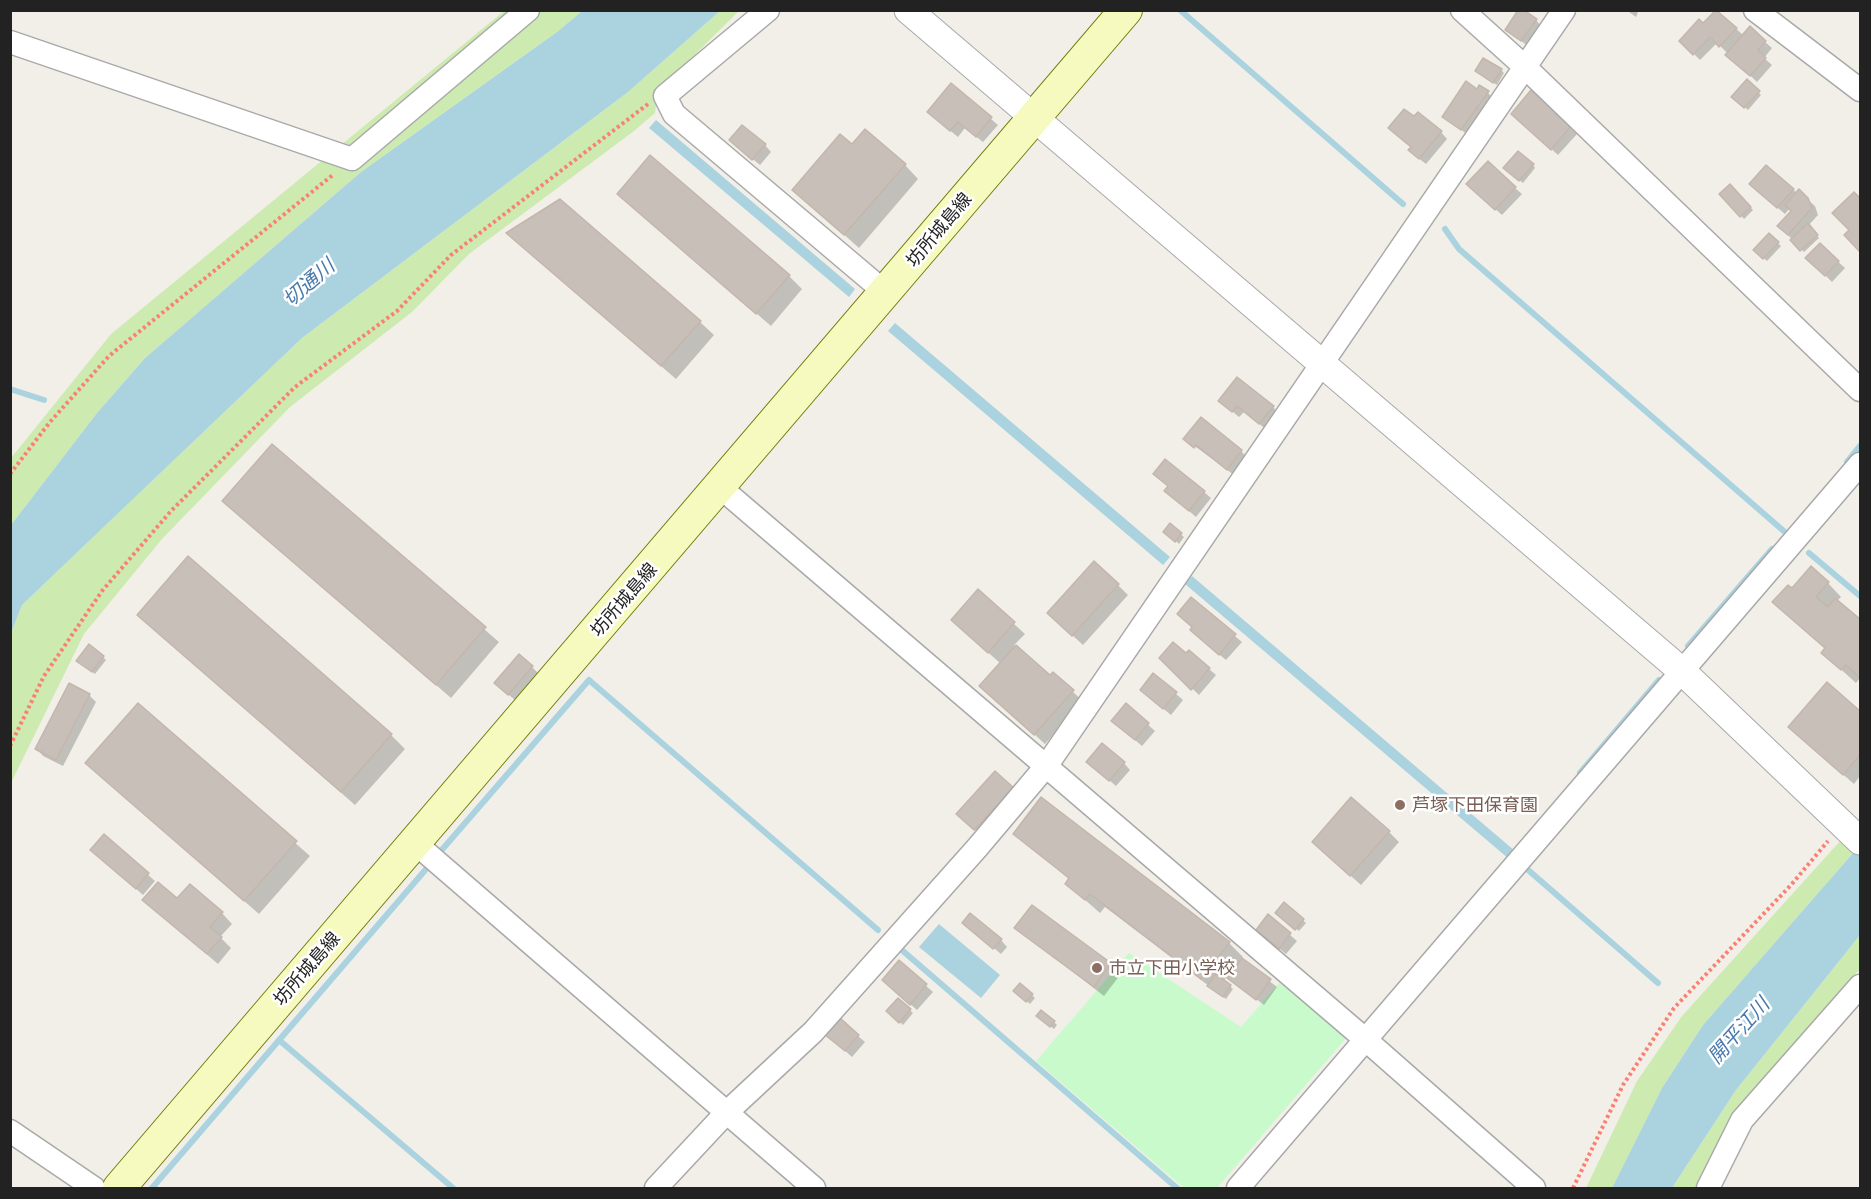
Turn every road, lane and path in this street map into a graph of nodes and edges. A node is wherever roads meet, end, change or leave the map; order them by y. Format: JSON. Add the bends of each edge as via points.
{"nodes":[{"id":1,"x":528,"y":10,"type":"edge"},
{"id":2,"x":768,"y":10,"type":"edge"},
{"id":3,"x":908,"y":10,"type":"edge"},
{"id":4,"x":1126,"y":10,"type":"edge"},
{"id":5,"x":1462,"y":10,"type":"edge"},
{"id":6,"x":1564,"y":10,"type":"edge"},
{"id":7,"x":1755,"y":10,"type":"edge"},
{"id":8,"x":10,"y":42,"type":"edge"},
{"id":9,"x":1525,"y":67,"type":"junction"},
{"id":10,"x":1860,"y":90,"type":"edge"},
{"id":11,"x":665,"y":96,"type":"junction"},
{"id":12,"x":1033,"y":119,"type":"junction"},
{"id":13,"x":352,"y":159,"type":"junction"},
{"id":14,"x":886,"y":293,"type":"junction"},
{"id":15,"x":1321,"y":363,"type":"junction"},
{"id":16,"x":1860,"y":390,"type":"edge"},
{"id":17,"x":1860,"y":464,"type":"edge"},
{"id":18,"x":10,"y":474,"type":"edge"},
{"id":19,"x":721,"y":488,"type":"junction"},
{"id":20,"x":1683,"y":672,"type":"junction"},
{"id":21,"x":10,"y":746,"type":"edge"},
{"id":22,"x":1047,"y":765,"type":"junction"},
{"id":23,"x":1851,"y":831,"type":"edge"},
{"id":24,"x":415,"y":843,"type":"junction"},
{"id":25,"x":1860,"y":986,"type":"edge"},
{"id":26,"x":1366,"y":1040,"type":"junction"},
{"id":27,"x":726,"y":1113,"type":"junction"},
{"id":28,"x":10,"y":1131,"type":"edge"},
{"id":29,"x":94,"y":1188,"type":"edge"},
{"id":30,"x":119,"y":1188,"type":"edge"},
{"id":31,"x":656,"y":1188,"type":"edge"},
{"id":32,"x":814,"y":1188,"type":"edge"},
{"id":33,"x":1238,"y":1188,"type":"edge"},
{"id":34,"x":1534,"y":1188,"type":"edge"},
{"id":35,"x":1573,"y":1188,"type":"edge"},
{"id":36,"x":1708,"y":1188,"type":"edge"}],
"edges":[{"from":1,"to":13,"type":"street"},
{"from":2,"to":11,"type":"street"},
{"from":3,"to":12,"type":"street"},
{"from":4,"to":12,"type":"main road","name":"坊所城島線"},
{"from":5,"to":9,"type":"street"},
{"from":6,"to":9,"type":"street"},
{"from":7,"to":10,"type":"street"},
{"from":8,"to":13,"type":"street"},
{"from":9,"to":15,"type":"street"},
{"from":9,"to":16,"type":"street"},
{"from":11,"to":14,"type":"street","via":[[674,114]]},
{"from":11,"to":21,"type":"path","via":[[649,103],[451,255],[397,312],[295,387],[179,503],[102,591],[44,676]]},
{"from":12,"to":14,"type":"main road","name":"坊所城島線"},
{"from":12,"to":15,"type":"street"},
{"from":13,"to":18,"type":"path","via":[[109,356]]},
{"from":14,"to":19,"type":"main road","name":"坊所城島線"},
{"from":15,"to":20,"type":"street"},
{"from":15,"to":22,"type":"street"},
{"from":17,"to":20,"type":"street"},
{"from":19,"to":22,"type":"street"},
{"from":19,"to":24,"type":"main road","name":"坊所城島線"},
{"from":20,"to":23,"type":"street"},
{"from":20,"to":26,"type":"street"},
{"from":22,"to":26,"type":"street"},
{"from":22,"to":27,"type":"street","via":[[813,1032]]},
{"from":23,"to":35,"type":"path","via":[[1791,885],[1674,1008],[1623,1085]]},
{"from":24,"to":27,"type":"street"},
{"from":24,"to":30,"type":"main road","name":"坊所城島線"},
{"from":25,"to":36,"type":"street","via":[[1742,1120]]},
{"from":26,"to":33,"type":"street"},
{"from":26,"to":34,"type":"street"},
{"from":27,"to":31,"type":"street"},
{"from":27,"to":32,"type":"street"},
{"from":28,"to":29,"type":"street"}]}
